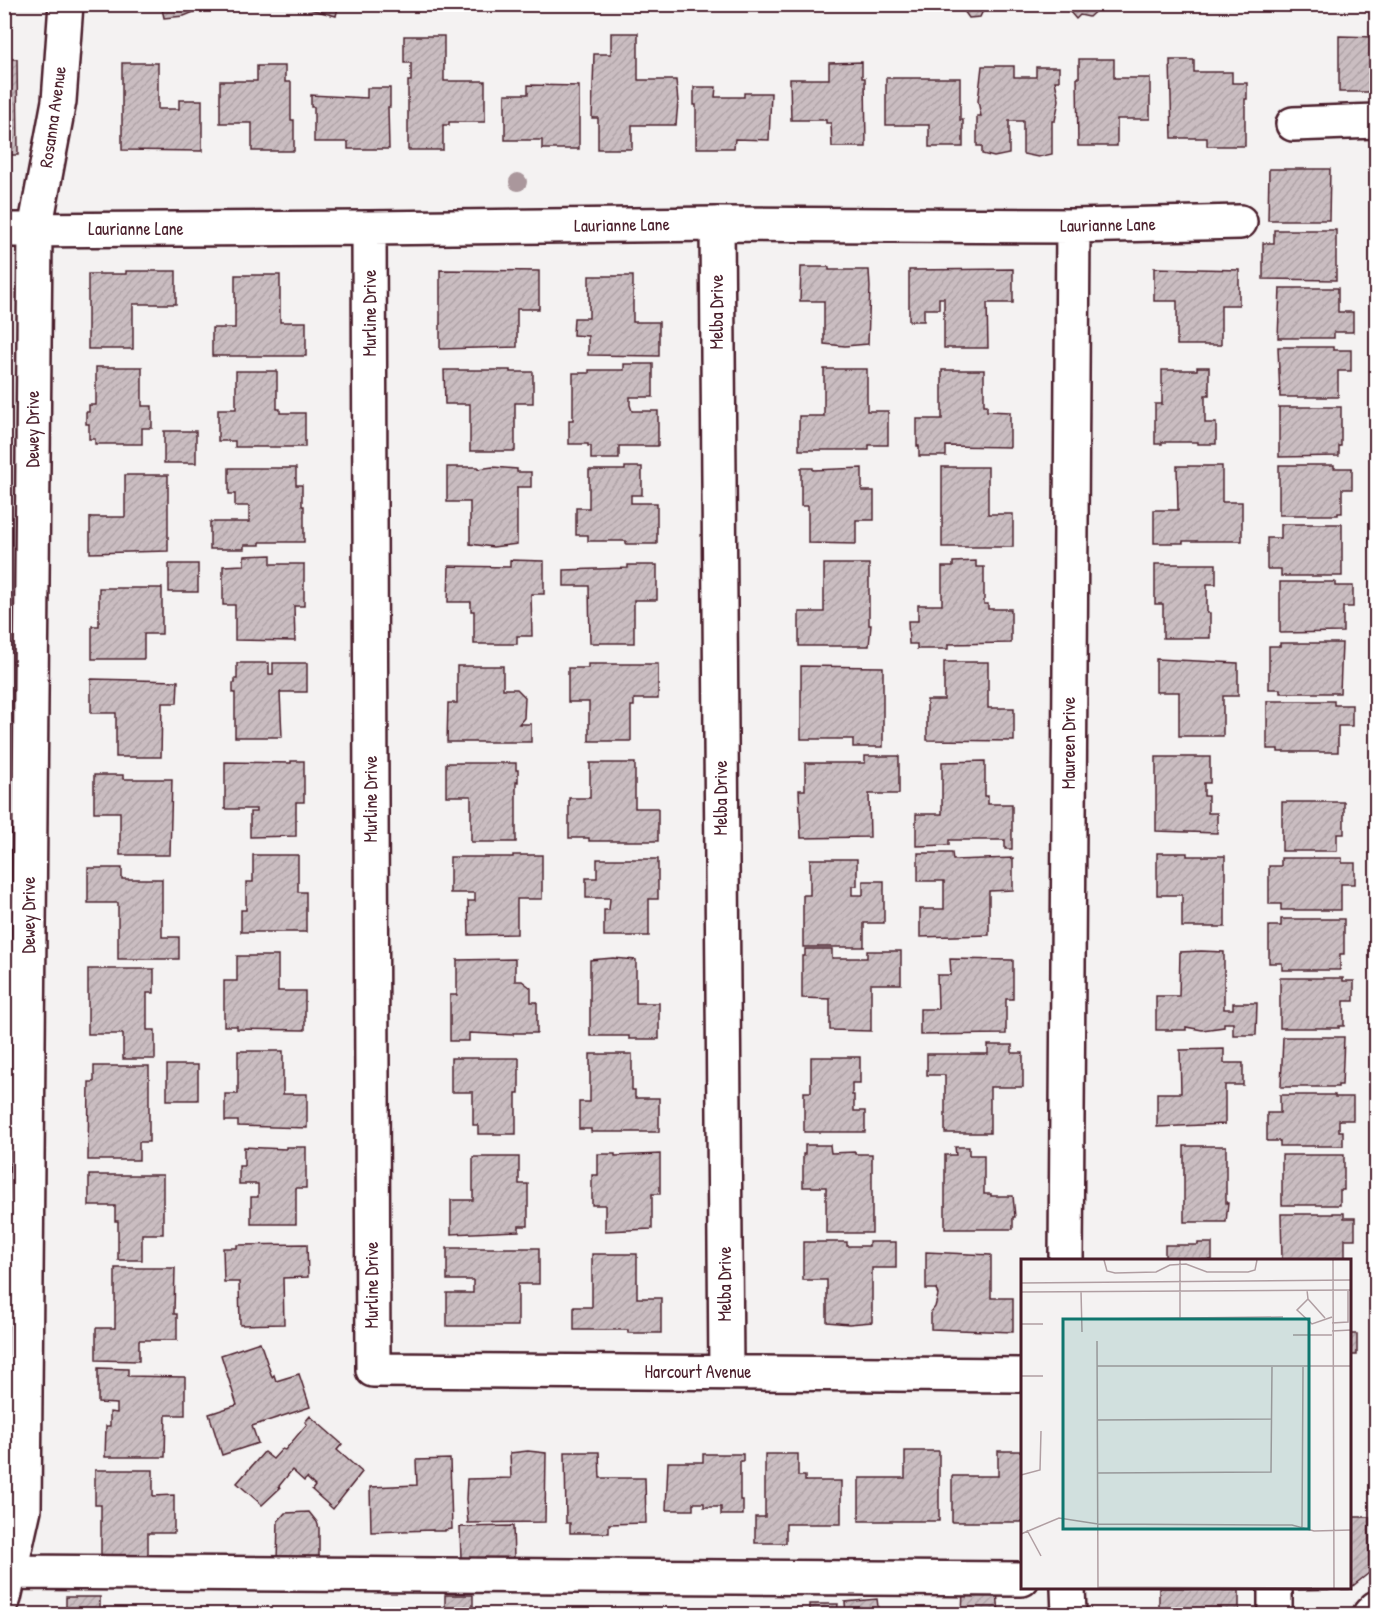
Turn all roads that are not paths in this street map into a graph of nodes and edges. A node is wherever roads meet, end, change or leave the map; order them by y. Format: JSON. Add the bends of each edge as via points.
{"nodes":[{"id":1,"x":66,"y":4,"type":"edge"},
{"id":2,"x":1377,"y":121,"type":"edge"},
{"id":3,"x":1293,"y":124,"type":"dead end"},
{"id":4,"x":1240,"y":222,"type":"dead end"},
{"id":5,"x":717,"y":224,"type":"junction"},
{"id":6,"x":1073,"y":226,"type":"junction"},
{"id":7,"x":369,"y":228,"type":"junction"},
{"id":8,"x":20,"y":230,"type":"edge"},
{"id":9,"x":1066,"y":1259,"type":"edge"},
{"id":10,"x":373,"y":1370,"type":"joint"},
{"id":11,"x":726,"y":1372,"type":"junction"},
{"id":12,"x":1021,"y":1375,"type":"edge"},
{"id":13,"x":1021,"y":1579,"type":"edge"},
{"id":14,"x":8,"y":1585,"type":"edge"},
{"id":15,"x":1068,"y":1589,"type":"edge"},
{"id":16,"x":1275,"y":1589,"type":"edge"},
{"id":17,"x":1377,"y":1608,"type":"edge"},
{"id":18,"x":1069,"y":1614,"type":"edge"},
{"id":19,"x":1275,"y":1614,"type":"edge"},
{"id":20,"x":1370,"y":1614,"type":"edge"}],
"edges":[{"from":1,"to":8,"type":"street","name":"Rosanna Avenue","via":[[59,101]]},
{"from":2,"to":3,"type":"street"},
{"from":4,"to":6,"type":"street","name":"Laurianne Lane"},
{"from":5,"to":6,"type":"street","name":"Laurianne Lane"},
{"from":5,"to":7,"type":"street","name":"Laurianne Lane"},
{"from":5,"to":11,"type":"street","name":"Melba Drive"},
{"from":6,"to":9,"type":"street","name":"Maureen Drive"},
{"from":7,"to":8,"type":"street","name":"Laurianne Lane"},
{"from":7,"to":10,"type":"street","name":"Murline Drive"},
{"from":8,"to":14,"type":"street","name":"Dewey Drive","via":[[24,1509]]},
{"from":10,"to":11,"type":"street","name":"Harcourt Avenue"},
{"from":11,"to":12,"type":"street","name":"Harcourt Avenue"},
{"from":13,"to":14,"type":"street"},
{"from":15,"to":18,"type":"street"},
{"from":16,"to":19,"type":"street"},
{"from":17,"to":20,"type":"street"}]}
